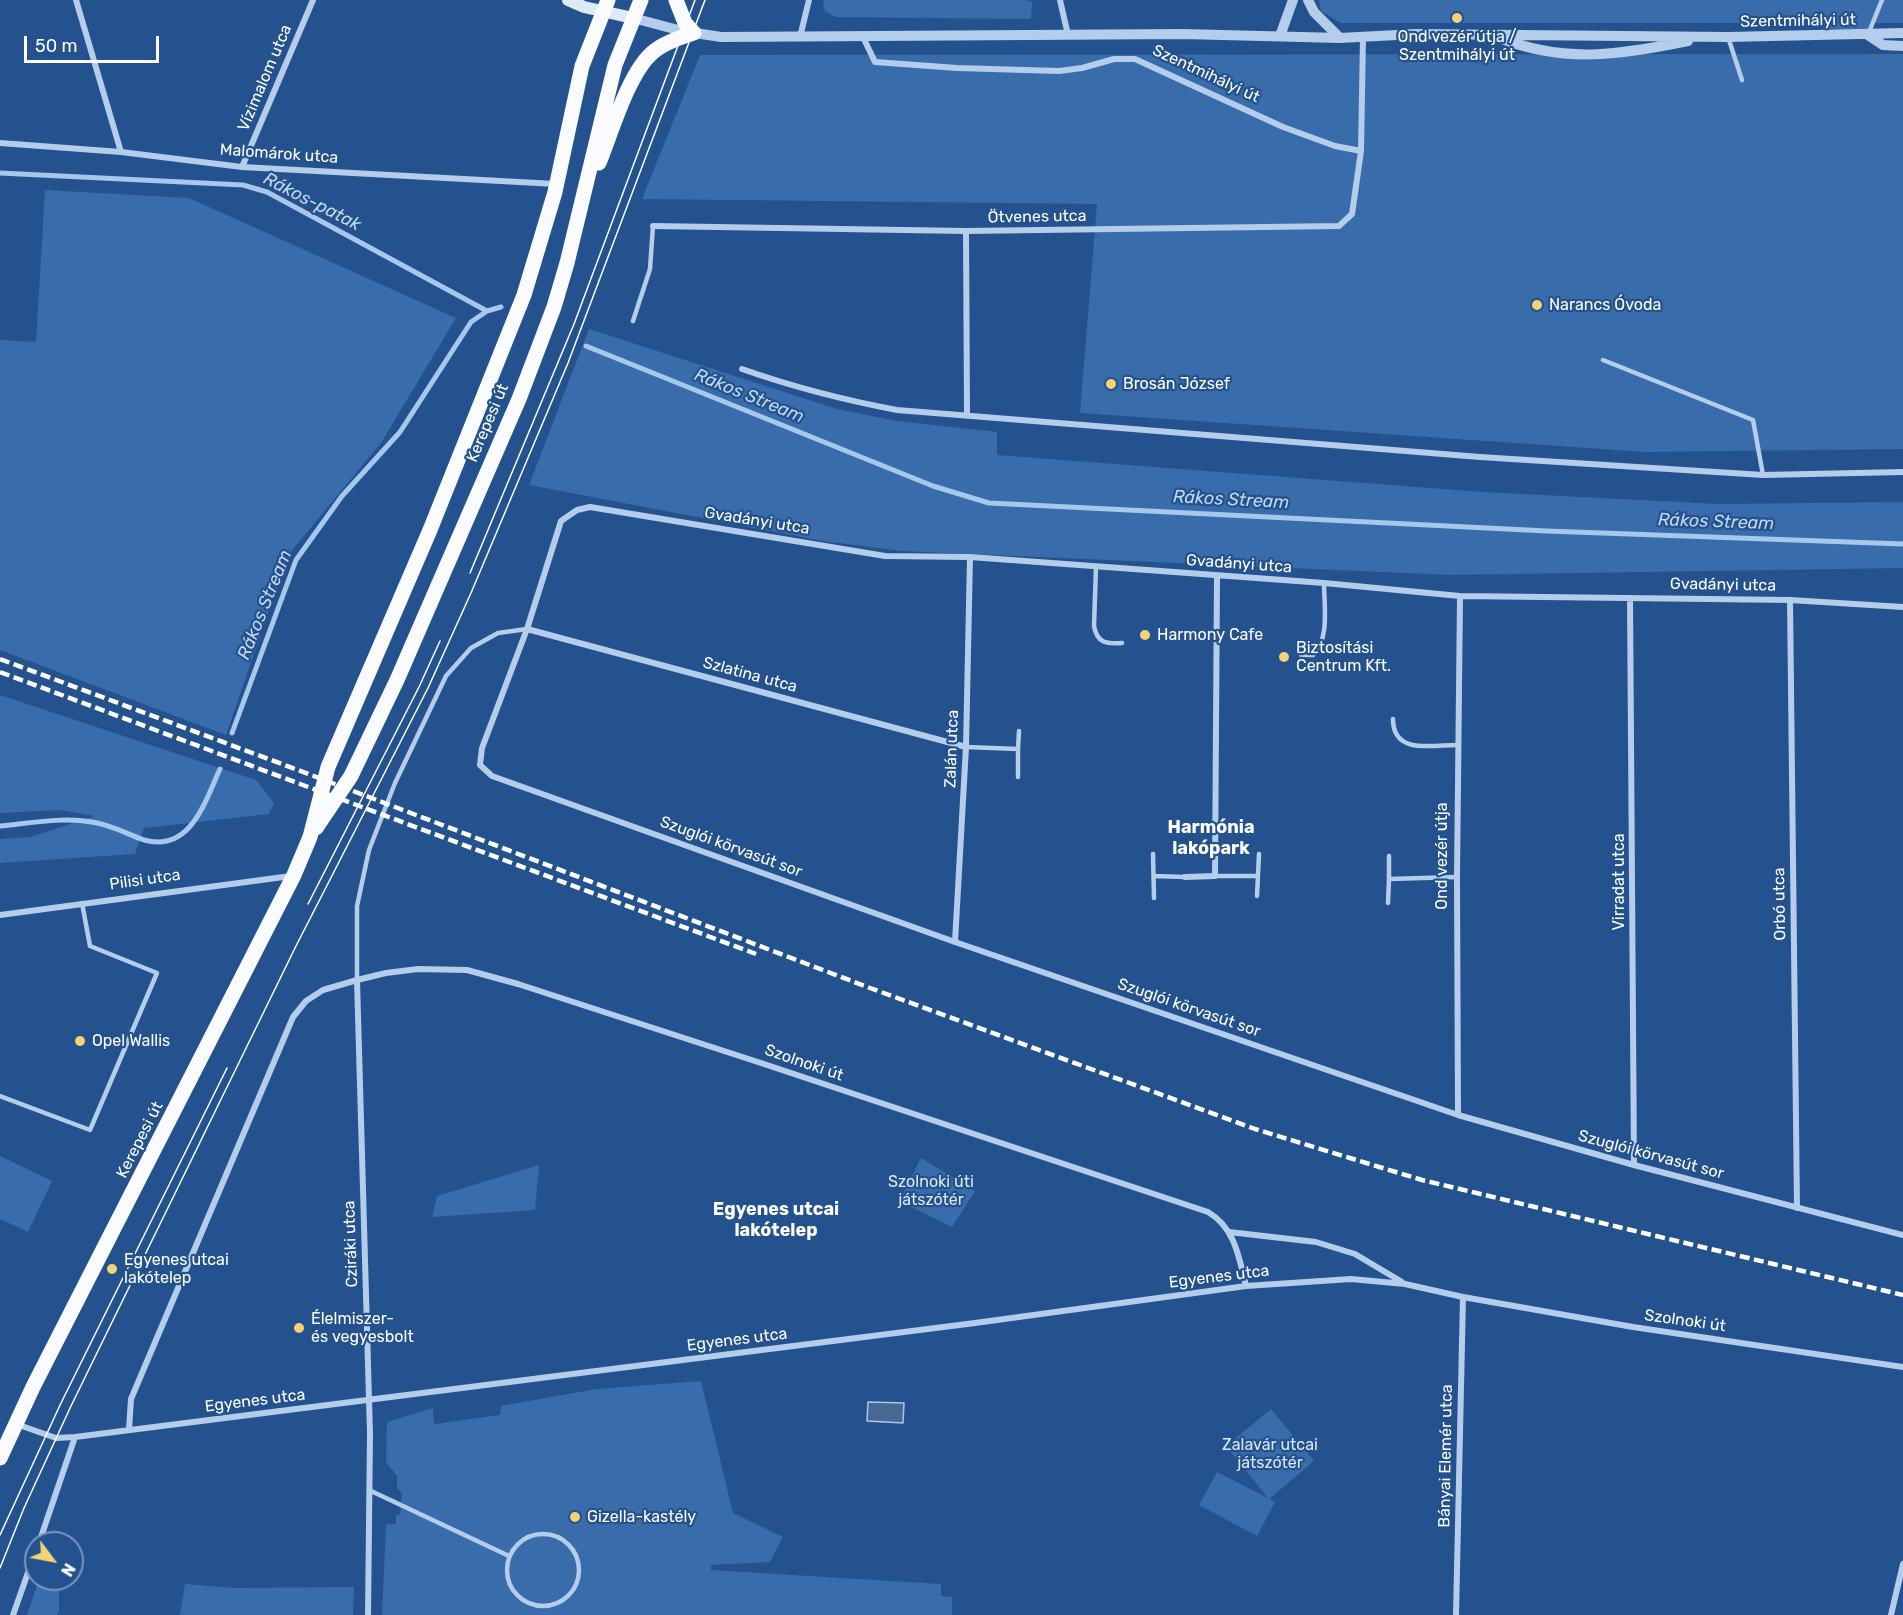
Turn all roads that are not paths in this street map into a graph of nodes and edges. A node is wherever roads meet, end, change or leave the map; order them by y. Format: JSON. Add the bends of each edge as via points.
{"nodes":[{"id":1,"x":76,"y":0,"type":"edge"},
{"id":2,"x":313,"y":0,"type":"edge"},
{"id":3,"x":568,"y":0,"type":"edge"},
{"id":4,"x":641,"y":0,"type":"edge"},
{"id":5,"x":676,"y":0,"type":"edge"},
{"id":6,"x":809,"y":0,"type":"edge"},
{"id":7,"x":1060,"y":0,"type":"edge"},
{"id":8,"x":1293,"y":0,"type":"edge"},
{"id":9,"x":1308,"y":0,"type":"edge"},
{"id":10,"x":1882,"y":0,"type":"edge"},
{"id":11,"x":605,"y":6,"type":"edge"},
{"id":12,"x":633,"y":18,"type":"junction"},
{"id":13,"x":694,"y":33,"type":"junction"},
{"id":14,"x":1903,"y":33,"type":"edge"},
{"id":15,"x":1489,"y":34,"type":"junction"},
{"id":16,"x":1068,"y":35,"type":"junction"},
{"id":17,"x":1868,"y":35,"type":"junction"},
{"id":18,"x":1280,"y":36,"type":"junction"},
{"id":19,"x":1363,"y":36,"type":"junction"},
{"id":20,"x":800,"y":37,"type":"junction"},
{"id":21,"x":863,"y":37,"type":"junction"},
{"id":22,"x":1710,"y":37,"type":"junction"},
{"id":23,"x":1728,"y":37,"type":"junction"},
{"id":24,"x":1340,"y":38,"type":"junction"},
{"id":25,"x":1903,"y":46,"type":"edge"},
{"id":26,"x":1742,"y":80,"type":"dead end"},
{"id":27,"x":0,"y":143,"type":"edge"},
{"id":28,"x":1361,"y":151,"type":"junction"},
{"id":29,"x":122,"y":152,"type":"junction"},
{"id":30,"x":242,"y":167,"type":"junction"},
{"id":31,"x":557,"y":184,"type":"junction"},
{"id":32,"x":581,"y":208,"type":"junction"},
{"id":33,"x":653,"y":226,"type":"joint"},
{"id":34,"x":966,"y":231,"type":"junction"},
{"id":35,"x":633,"y":321,"type":"dead end"},
{"id":36,"x":1603,"y":360,"type":"dead end"},
{"id":37,"x":742,"y":369,"type":"dead end"},
{"id":38,"x":966,"y":414,"type":"junction"},
{"id":39,"x":1903,"y":472,"type":"edge"},
{"id":40,"x":1763,"y":476,"type":"junction"},
{"id":41,"x":970,"y":557,"type":"junction"},
{"id":42,"x":1096,"y":567,"type":"junction"},
{"id":43,"x":1217,"y":577,"type":"junction"},
{"id":44,"x":1324,"y":583,"type":"junction"},
{"id":45,"x":1460,"y":596,"type":"junction"},
{"id":46,"x":1630,"y":598,"type":"junction"},
{"id":47,"x":1790,"y":600,"type":"junction"},
{"id":48,"x":1903,"y":607,"type":"edge"},
{"id":49,"x":527,"y":629,"type":"junction"},
{"id":50,"x":1122,"y":643,"type":"dead end"},
{"id":51,"x":1301,"y":656,"type":"dead end"},
{"id":52,"x":1393,"y":719,"type":"dead end"},
{"id":53,"x":1019,"y":731,"type":"dead end"},
{"id":54,"x":1457,"y":745,"type":"junction"},
{"id":55,"x":966,"y":747,"type":"junction"},
{"id":56,"x":1018,"y":749,"type":"junction"},
{"id":57,"x":1018,"y":777,"type":"dead end"},
{"id":58,"x":310,"y":837,"type":"junction"},
{"id":59,"x":1153,"y":854,"type":"dead end"},
{"id":60,"x":1259,"y":854,"type":"dead end"},
{"id":61,"x":1389,"y":856,"type":"dead end"},
{"id":62,"x":294,"y":875,"type":"junction"},
{"id":63,"x":1154,"y":876,"type":"junction"},
{"id":64,"x":1215,"y":876,"type":"junction"},
{"id":65,"x":1258,"y":876,"type":"junction"},
{"id":66,"x":1185,"y":877,"type":"joint"},
{"id":67,"x":1457,"y":877,"type":"junction"},
{"id":68,"x":1389,"y":879,"type":"junction"},
{"id":69,"x":1257,"y":896,"type":"dead end"},
{"id":70,"x":1154,"y":898,"type":"dead end"},
{"id":71,"x":82,"y":903,"type":"junction"},
{"id":72,"x":1388,"y":903,"type":"dead end"},
{"id":73,"x":0,"y":915,"type":"edge"},
{"id":74,"x":955,"y":942,"type":"junction"},
{"id":75,"x":357,"y":980,"type":"junction"},
{"id":76,"x":0,"y":1096,"type":"edge"},
{"id":77,"x":1458,"y":1115,"type":"junction"},
{"id":78,"x":1634,"y":1165,"type":"junction"},
{"id":79,"x":1797,"y":1208,"type":"junction"},
{"id":80,"x":1229,"y":1232,"type":"junction"},
{"id":81,"x":1903,"y":1235,"type":"edge"},
{"id":82,"x":1405,"y":1284,"type":"junction"},
{"id":83,"x":1246,"y":1286,"type":"junction"},
{"id":84,"x":1463,"y":1297,"type":"junction"},
{"id":85,"x":1903,"y":1367,"type":"edge"},
{"id":86,"x":369,"y":1400,"type":"junction"},
{"id":87,"x":16,"y":1424,"type":"junction"},
{"id":88,"x":129,"y":1430,"type":"junction"},
{"id":89,"x":75,"y":1437,"type":"junction"},
{"id":90,"x":0,"y":1458,"type":"edge"},
{"id":91,"x":369,"y":1490,"type":"junction"},
{"id":92,"x":43,"y":1531,"type":"edge"},
{"id":93,"x":509,"y":1556,"type":"junction"},
{"id":94,"x":1903,"y":1564,"type":"edge"},
{"id":95,"x":24,"y":1584,"type":"edge"},
{"id":96,"x":13,"y":1615,"type":"edge"},
{"id":97,"x":368,"y":1615,"type":"edge"},
{"id":98,"x":1456,"y":1615,"type":"edge"},
{"id":99,"x":1891,"y":1615,"type":"edge"}],
"edges":[{"from":1,"to":29,"type":"street"},
{"from":2,"to":30,"type":"street","name":"Vízimalom utca"},
{"from":3,"to":11,"type":"main road"},
{"from":4,"to":12,"type":"main road","name":"Kerepesi út"},
{"from":5,"to":13,"type":"main road","via":[[685,23]]},
{"from":6,"to":20,"type":"street"},
{"from":7,"to":16,"type":"street"},
{"from":8,"to":18,"type":"street"},
{"from":9,"to":24,"type":"street","via":[[1314,12]]},
{"from":10,"to":17,"type":"lane"},
{"from":11,"to":12,"type":"main road"},
{"from":11,"to":31,"type":"main road","name":"Kerepesi út","via":[[582,66]]},
{"from":12,"to":13,"type":"street","name":"Szentmihályi út"},
{"from":12,"to":32,"type":"main road","name":"Kerepesi út","via":[[615,65]]},
{"from":13,"to":20,"type":"street","name":"Szentmihályi út"},
{"from":13,"to":32,"type":"main road","via":[[661,46],[639,69]]},
{"from":14,"to":17,"type":"street","name":"Szentmihályi út"},
{"from":15,"to":19,"type":"street","name":"Szentmihályi út"},
{"from":15,"to":22,"type":"street","name":"Szentmihályi út"},
{"from":15,"to":22,"type":"street","name":"Szentmihályi út","via":[[1524,48],[1583,55],[1641,51]]},
{"from":16,"to":18,"type":"street","name":"Szentmihályi út"},
{"from":16,"to":21,"type":"street","name":"Szentmihályi út"},
{"from":17,"to":23,"type":"street","name":"Szentmihályi út"},
{"from":17,"to":25,"type":"street","name":"Szentmihályi út","via":[[1883,45]]},
{"from":18,"to":24,"type":"street","name":"Szentmihályi út"},
{"from":19,"to":24,"type":"street","name":"Szentmihályi út"},
{"from":19,"to":28,"type":"street"},
{"from":20,"to":21,"type":"street","name":"Szentmihályi út"},
{"from":21,"to":28,"type":"street","name":"Szentmihályi út","via":[[875,62],[1059,71],[1114,59],[1135,59],[1283,127]]},
{"from":22,"to":23,"type":"street","name":"Szentmihályi út"},
{"from":23,"to":26,"type":"lane","name":"Szentmihályi út"},
{"from":27,"to":29,"type":"street","name":"Malomárok utca"},
{"from":28,"to":34,"type":"street","name":"Ötvenes utca","via":[[1352,214],[1339,226]]},
{"from":29,"to":30,"type":"street","name":"Malomárok utca"},
{"from":30,"to":31,"type":"street","name":"Malomárok utca"},
{"from":31,"to":58,"type":"main road","name":"Kerepesi út","via":[[524,295],[430,530],[328,767]]},
{"from":32,"to":58,"type":"main road","name":"Kerepesi út","via":[[554,307],[519,399],[397,680],[351,776]]},
{"from":33,"to":34,"type":"street","name":"Ötvenes utca"},
{"from":33,"to":35,"type":"lane","via":[[650,270]]},
{"from":34,"to":38,"type":"street"},
{"from":36,"to":40,"type":"lane","via":[[1753,420]]},
{"from":37,"to":38,"type":"street","via":[[843,400],[897,410]]},
{"from":38,"to":40,"type":"street"},
{"from":39,"to":40,"type":"street"},
{"from":41,"to":42,"type":"street","name":"Gvadányi utca"},
{"from":41,"to":49,"type":"street","name":"Gvadányi utca","via":[[885,556],[590,507],[561,521]]},
{"from":41,"to":55,"type":"street","name":"Zalán utca"},
{"from":42,"to":43,"type":"street","name":"Gvadányi utca"},
{"from":42,"to":50,"type":"lane","via":[[1095,634],[1107,644]]},
{"from":43,"to":44,"type":"street","name":"Gvadányi utca"},
{"from":43,"to":64,"type":"street"},
{"from":44,"to":45,"type":"street","name":"Gvadányi utca"},
{"from":44,"to":51,"type":"lane","via":[[1323,633],[1318,650],[1313,655]]},
{"from":45,"to":46,"type":"street","name":"Gvadányi utca"},
{"from":45,"to":54,"type":"street","name":"Ond vezér útja"},
{"from":46,"to":47,"type":"street","name":"Gvadányi utca"},
{"from":46,"to":78,"type":"street","name":"Virradat utca"},
{"from":47,"to":48,"type":"street","name":"Gvadányi utca"},
{"from":47,"to":79,"type":"street","name":"Orbó utca"},
{"from":49,"to":55,"type":"street","name":"Szlatina utca"},
{"from":49,"to":74,"type":"street","name":"Szuglói körvasút sor","via":[[482,748],[480,765],[492,776]]},
{"from":49,"to":75,"type":"lane","via":[[498,633],[471,648],[446,676],[395,783],[369,850],[357,906]]},
{"from":52,"to":54,"type":"lane","via":[[1393,731],[1406,743]]},
{"from":53,"to":56,"type":"lane"},
{"from":54,"to":67,"type":"street","name":"Ond vezér útja"},
{"from":55,"to":56,"type":"lane"},
{"from":55,"to":74,"type":"street","name":"Zalán utca"},
{"from":56,"to":57,"type":"lane"},
{"from":58,"to":62,"type":"main road","name":"Kerepesi út"},
{"from":59,"to":63,"type":"lane"},
{"from":60,"to":65,"type":"lane"},
{"from":61,"to":68,"type":"lane"},
{"from":62,"to":71,"type":"street","name":"Pilisi utca"},
{"from":62,"to":87,"type":"main road","name":"Kerepesi út"},
{"from":63,"to":66,"type":"lane"},
{"from":63,"to":70,"type":"lane"},
{"from":64,"to":65,"type":"lane"},
{"from":64,"to":66,"type":"street"},
{"from":65,"to":69,"type":"lane"},
{"from":67,"to":68,"type":"lane"},
{"from":67,"to":77,"type":"street","name":"Ond vezér útja"},
{"from":68,"to":72,"type":"lane"},
{"from":71,"to":73,"type":"street","name":"Pilisi utca"},
{"from":71,"to":76,"type":"lane","via":[[90,946],[157,973],[90,1130]]},
{"from":74,"to":77,"type":"street","name":"Szuglói körvasút sor"},
{"from":75,"to":80,"type":"street","name":"Szolnoki út","via":[[418,969],[467,970],[518,984],[1208,1212]]},
{"from":75,"to":86,"type":"street","name":"Cziráki utca"},
{"from":75,"to":88,"type":"street","via":[[323,990],[306,1001],[293,1017],[131,1399]]},
{"from":77,"to":78,"type":"street","name":"Szuglói körvasút sor"},
{"from":78,"to":79,"type":"street","name":"Szuglói körvasút sor"},
{"from":79,"to":81,"type":"street","name":"Szuglói körvasút sor"},
{"from":80,"to":82,"type":"street","via":[[1316,1242],[1355,1254]]},
{"from":80,"to":83,"type":"street","name":"Szolnoki út"},
{"from":82,"to":83,"type":"street","name":"Egyenes utca","via":[[1351,1279]]},
{"from":82,"to":84,"type":"street","name":"Egyenes utca"},
{"from":83,"to":86,"type":"street","name":"Egyenes utca"},
{"from":84,"to":85,"type":"street","name":"Szolnoki út"},
{"from":84,"to":98,"type":"street","name":"Bányai Elemér utca"},
{"from":86,"to":88,"type":"street","name":"Egyenes utca"},
{"from":86,"to":91,"type":"street","name":"Cziráki utca"},
{"from":87,"to":89,"type":"street","name":"Egyenes utca","via":[[56,1438]]},
{"from":87,"to":90,"type":"main road","name":"Kerepesi út"},
{"from":88,"to":89,"type":"street","name":"Egyenes utca"},
{"from":89,"to":92,"type":"street"},
{"from":91,"to":93,"type":"lane"},
{"from":91,"to":97,"type":"street","name":"Cziráki utca"},
{"from":93,"to":93,"type":"lane","via":[[507,1579],[515,1595],[530,1605],[547,1607],[564,1600],[576,1587],[579,1570],[575,1552],[563,1539],[547,1533],[529,1536]]},
{"from":94,"to":99,"type":"street"},
{"from":95,"to":96,"type":"street"}]}
